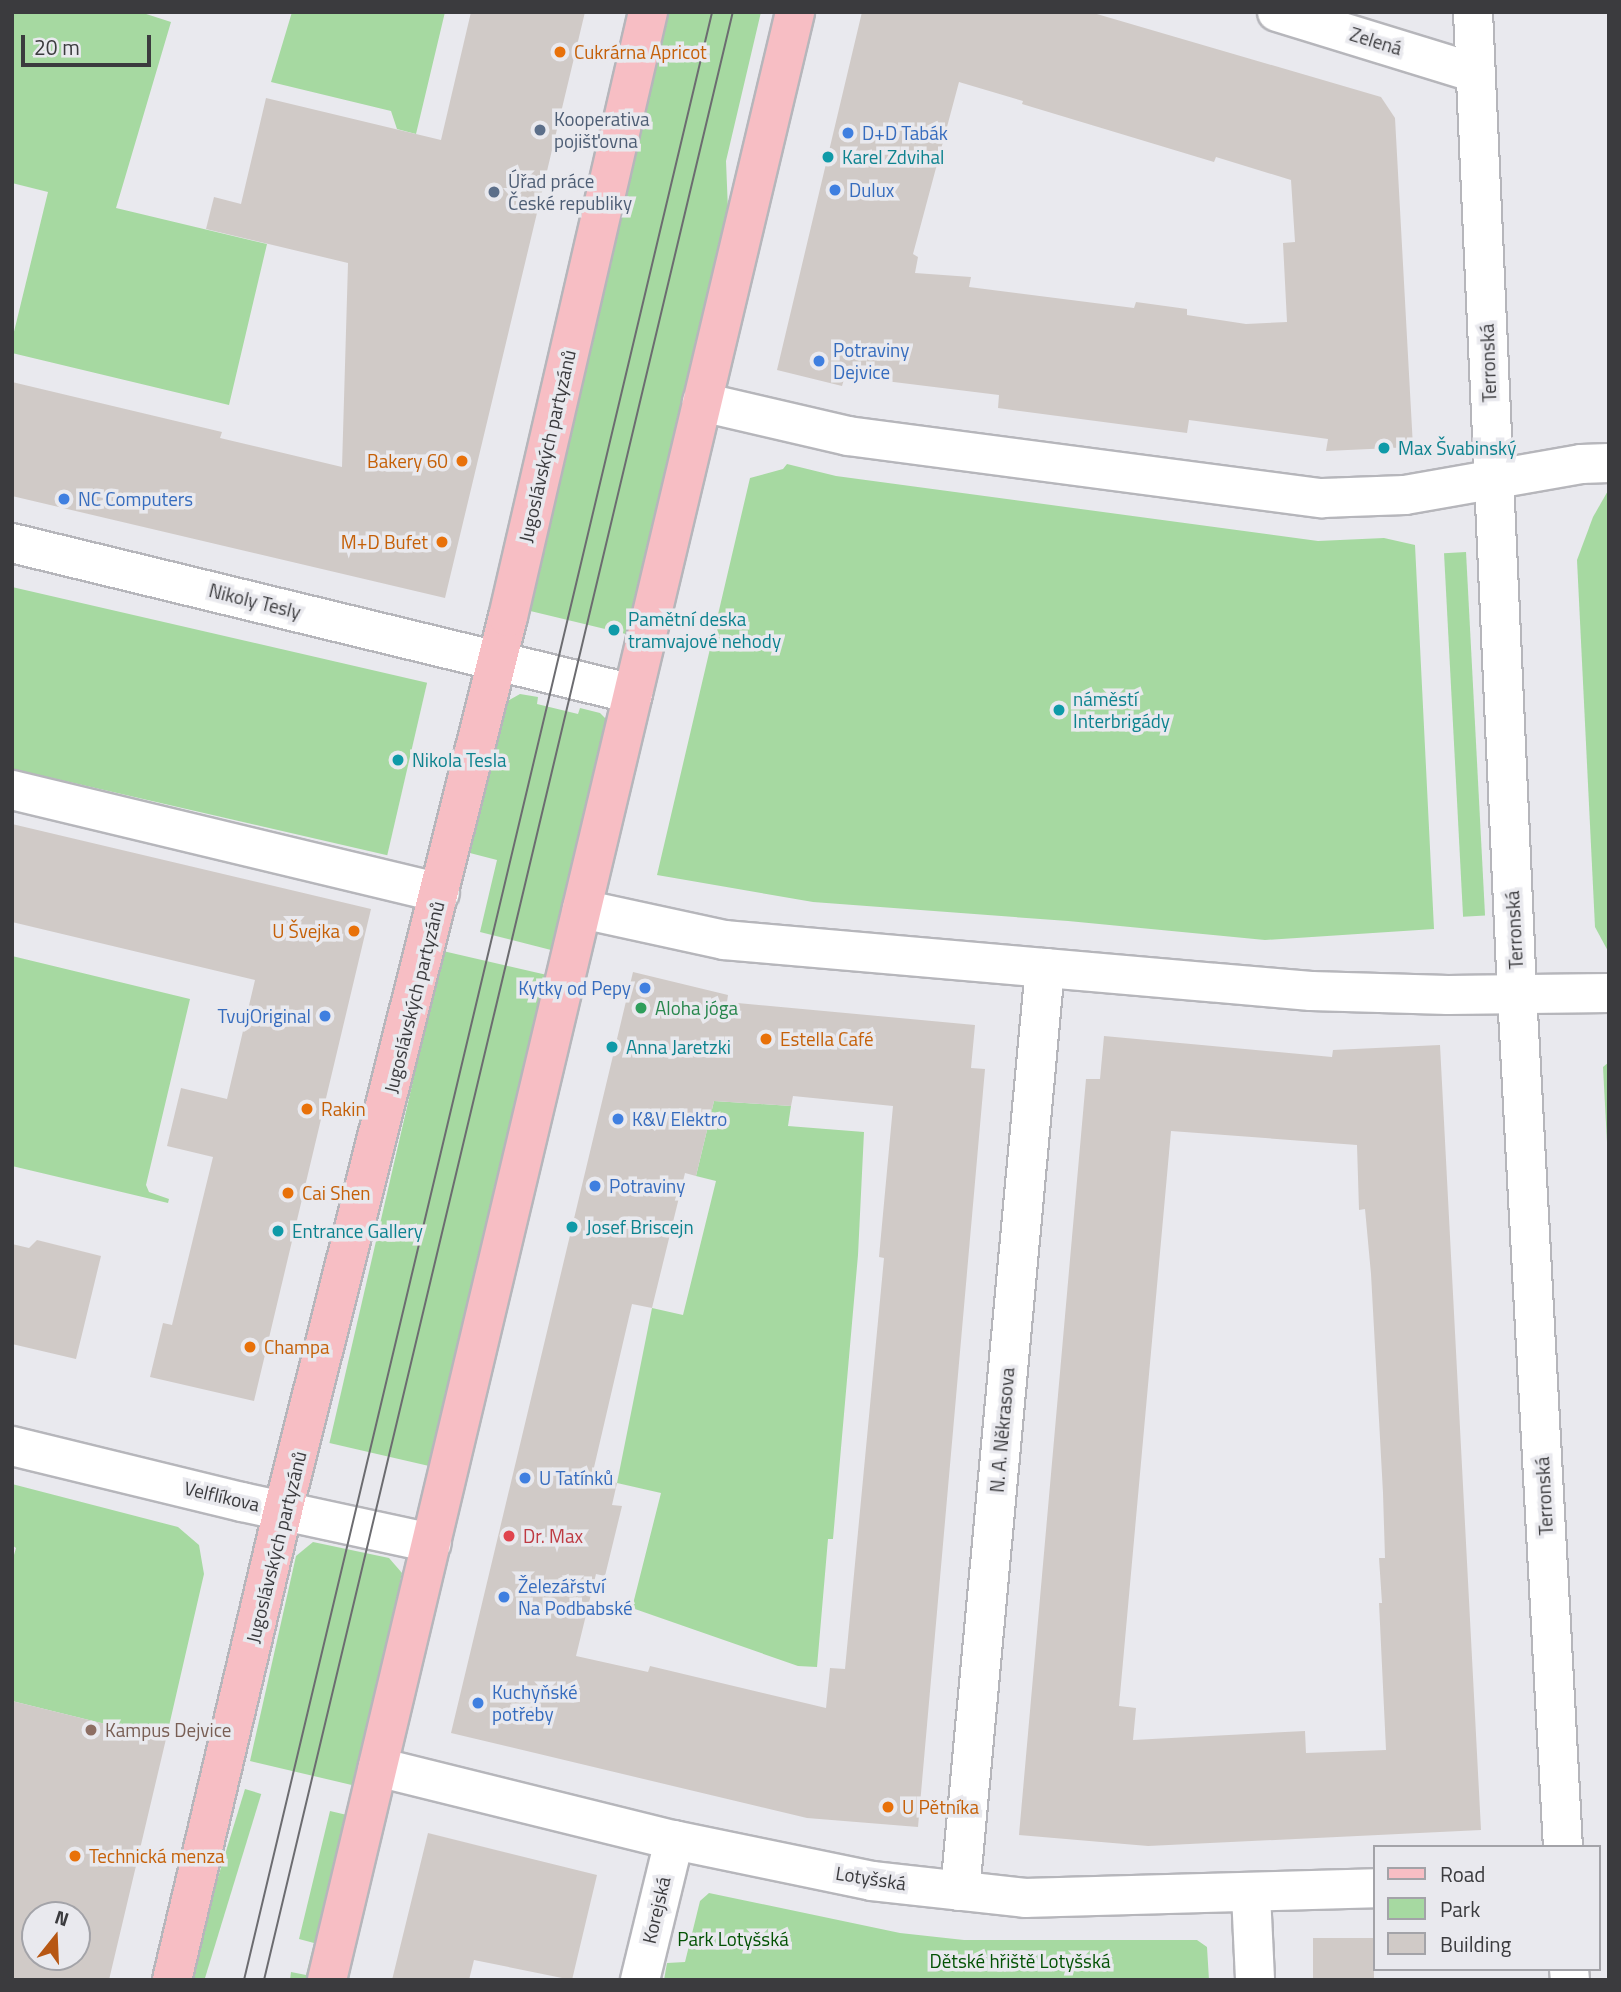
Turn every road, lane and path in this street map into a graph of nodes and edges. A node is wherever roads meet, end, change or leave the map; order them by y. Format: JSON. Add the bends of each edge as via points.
{"nodes":[{"id":1,"x":648,"y":12,"type":"edge"},
{"id":2,"x":795,"y":12,"type":"edge"},
{"id":3,"x":1277,"y":12,"type":"edge"},
{"id":4,"x":1472,"y":12,"type":"edge"},
{"id":5,"x":1475,"y":74,"type":"junction"},
{"id":6,"x":702,"y":402,"type":"junction"},
{"id":7,"x":1609,"y":463,"type":"edge"},
{"id":8,"x":1494,"y":480,"type":"junction"},
{"id":9,"x":12,"y":543,"type":"edge"},
{"id":10,"x":497,"y":660,"type":"junction"},
{"id":11,"x":633,"y":694,"type":"junction"},
{"id":12,"x":12,"y":790,"type":"edge"},
{"id":13,"x":440,"y":893,"type":"junction"},
{"id":14,"x":582,"y":909,"type":"junction"},
{"id":15,"x":1045,"y":968,"type":"junction"},
{"id":16,"x":1517,"y":993,"type":"junction"},
{"id":17,"x":1609,"y":993,"type":"edge"},
{"id":18,"x":12,"y":1446,"type":"edge"},
{"id":19,"x":284,"y":1510,"type":"junction"},
{"id":20,"x":432,"y":1543,"type":"junction"},
{"id":21,"x":378,"y":1767,"type":"junction"},
{"id":22,"x":674,"y":1840,"type":"junction"},
{"id":23,"x":1563,"y":1845,"type":"edge"},
{"id":24,"x":1372,"y":1888,"type":"edge"},
{"id":25,"x":960,"y":1891,"type":"junction"},
{"id":26,"x":1251,"y":1894,"type":"junction"},
{"id":27,"x":172,"y":1980,"type":"edge"},
{"id":28,"x":327,"y":1980,"type":"edge"},
{"id":29,"x":640,"y":1980,"type":"edge"},
{"id":30,"x":1255,"y":1980,"type":"edge"}],
"edges":[{"from":1,"to":10,"type":"main road","name":"Jugoslávských partyzánů"},
{"from":2,"to":6,"type":"main road"},
{"from":3,"to":5,"type":"street","name":"Zelená"},
{"from":4,"to":5,"type":"street","name":"Terronská"},
{"from":5,"to":8,"type":"street","name":"Terronská"},
{"from":6,"to":8,"type":"street","via":[[848,436],[1322,498],[1405,495]]},
{"from":6,"to":11,"type":"main road"},
{"from":7,"to":8,"type":"street"},
{"from":8,"to":16,"type":"street","name":"Terronská"},
{"from":9,"to":10,"type":"street","name":"Nikoly Tesly"},
{"from":10,"to":11,"type":"street","name":"Nikoly Tesly"},
{"from":10,"to":13,"type":"main road","name":"Jugoslávských partyzánů"},
{"from":11,"to":14,"type":"main road"},
{"from":12,"to":13,"type":"street"},
{"from":13,"to":19,"type":"main road","name":"Jugoslávských partyzánů"},
{"from":14,"to":15,"type":"street","via":[[724,940]]},
{"from":14,"to":20,"type":"main road"},
{"from":15,"to":16,"type":"street","via":[[1311,991]]},
{"from":15,"to":25,"type":"street","name":"N. A. Někrasova"},
{"from":16,"to":17,"type":"street"},
{"from":16,"to":23,"type":"street","name":"Terronská"},
{"from":18,"to":19,"type":"street","name":"Velflíkova"},
{"from":19,"to":20,"type":"street","name":"Velflíkova"},
{"from":19,"to":27,"type":"main road","name":"Jugoslávských partyzánů"},
{"from":20,"to":21,"type":"main road"},
{"from":21,"to":22,"type":"street","name":"Lotyšská"},
{"from":21,"to":28,"type":"main road"},
{"from":22,"to":25,"type":"street","name":"Lotyšská","via":[[872,1881]]},
{"from":22,"to":29,"type":"street","name":"Korejská"},
{"from":24,"to":26,"type":"street","name":"Lotyšská"},
{"from":25,"to":26,"type":"street","name":"Lotyšská","via":[[1025,1898]]},
{"from":26,"to":30,"type":"street"}]}
